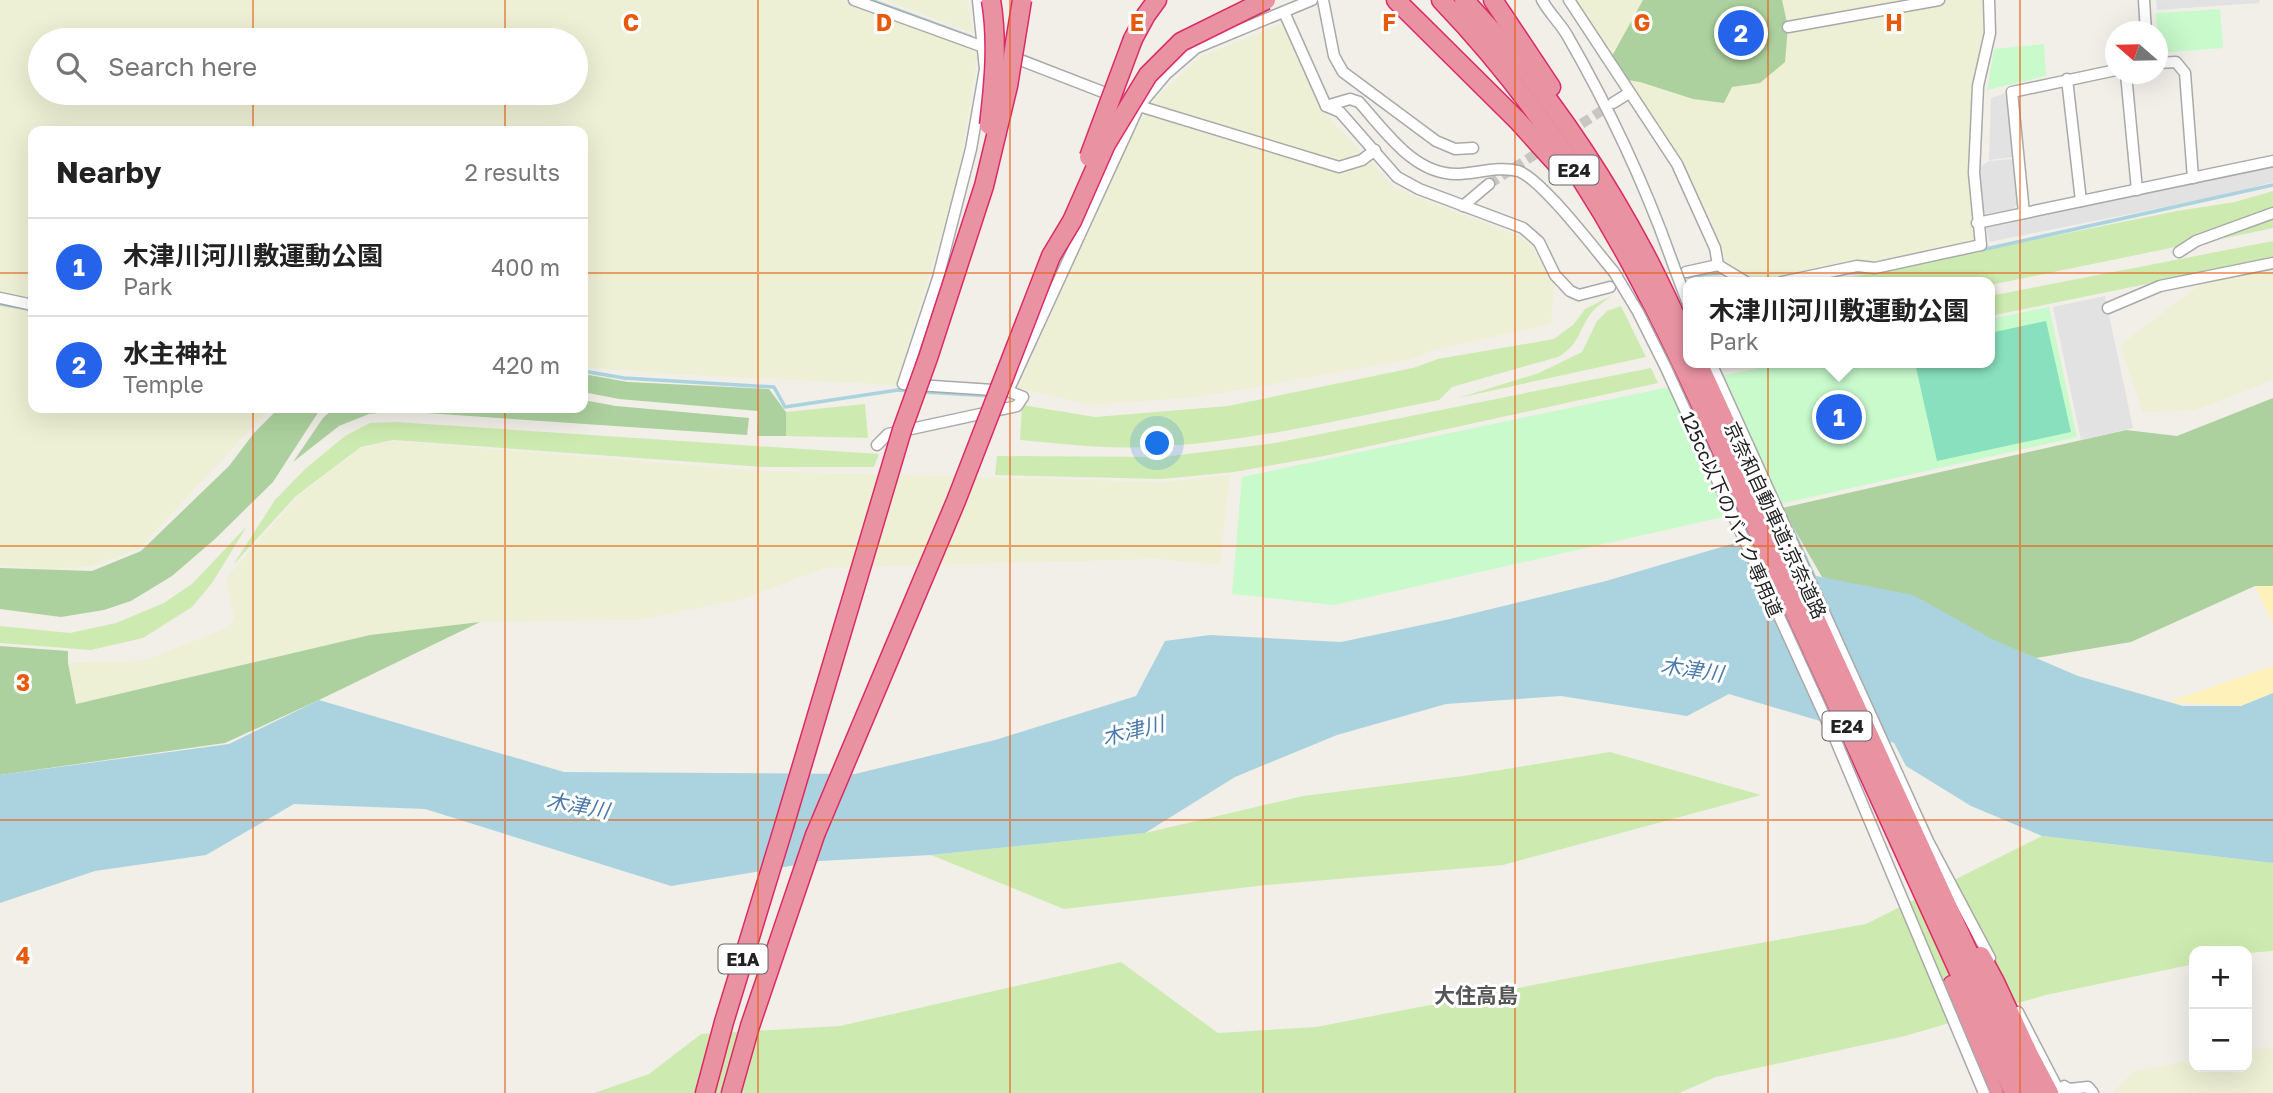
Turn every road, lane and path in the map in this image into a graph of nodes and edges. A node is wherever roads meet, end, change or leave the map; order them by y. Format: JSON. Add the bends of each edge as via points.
{"nodes":[{"id":1,"x":854,"y":0,"type":"edge"},
{"id":2,"x":978,"y":0,"type":"edge"},
{"id":3,"x":991,"y":0,"type":"edge"},
{"id":4,"x":1022,"y":0,"type":"edge"},
{"id":5,"x":1157,"y":0,"type":"edge"},
{"id":6,"x":1241,"y":0,"type":"edge"},
{"id":7,"x":1266,"y":0,"type":"edge"},
{"id":8,"x":1312,"y":0,"type":"edge"},
{"id":9,"x":1324,"y":0,"type":"edge"},
{"id":10,"x":1396,"y":0,"type":"edge"},
{"id":11,"x":1441,"y":0,"type":"edge"},
{"id":12,"x":1464,"y":0,"type":"edge"},
{"id":13,"x":1493,"y":0,"type":"edge"},
{"id":14,"x":1542,"y":0,"type":"edge"},
{"id":15,"x":1569,"y":0,"type":"edge"},
{"id":16,"x":1939,"y":0,"type":"edge"},
{"id":17,"x":1989,"y":0,"type":"edge"},
{"id":18,"x":2144,"y":0,"type":"edge"},
{"id":19,"x":1284,"y":12,"type":"junction"},
{"id":20,"x":2145,"y":21,"type":"edge"},
{"id":21,"x":1788,"y":27,"type":"dead end"},
{"id":22,"x":1227,"y":36,"type":"junction"},
{"id":23,"x":984,"y":47,"type":"junction"},
{"id":24,"x":2168,"y":62,"type":"edge"},
{"id":25,"x":2105,"y":72,"type":"edge"},
{"id":26,"x":2067,"y":79,"type":"junction"},
{"id":27,"x":2127,"y":84,"type":"edge"},
{"id":28,"x":1629,"y":93,"type":"junction"},
{"id":29,"x":1613,"y":103,"type":"tunnel mouth"},
{"id":30,"x":1139,"y":106,"type":"junction"},
{"id":31,"x":1326,"y":106,"type":"junction"},
{"id":32,"x":1473,"y":148,"type":"dead end"},
{"id":33,"x":1375,"y":150,"type":"junction"},
{"id":34,"x":2273,"y":161,"type":"edge"},
{"id":35,"x":2193,"y":178,"type":"junction"},
{"id":36,"x":1489,"y":184,"type":"tunnel mouth"},
{"id":37,"x":1607,"y":189,"type":"junction"},
{"id":38,"x":2137,"y":190,"type":"junction"},
{"id":39,"x":2081,"y":201,"type":"junction"},
{"id":40,"x":1462,"y":206,"type":"junction"},
{"id":41,"x":2024,"y":213,"type":"junction"},
{"id":42,"x":2273,"y":213,"type":"edge"},
{"id":43,"x":1978,"y":223,"type":"junction"},
{"id":44,"x":2179,"y":252,"type":"dead end"},
{"id":45,"x":1051,"y":256,"type":"junction"},
{"id":46,"x":1630,"y":262,"type":"junction"},
{"id":47,"x":2273,"y":263,"type":"edge"},
{"id":48,"x":1718,"y":265,"type":"junction"},
{"id":49,"x":1686,"y":272,"type":"dead end"},
{"id":50,"x":1738,"y":277,"type":"edge"},
{"id":51,"x":1805,"y":277,"type":"edge"},
{"id":52,"x":1610,"y":286,"type":"dead end"},
{"id":53,"x":1683,"y":289,"type":"edge"},
{"id":54,"x":0,"y":298,"type":"edge"},
{"id":55,"x":28,"y":303,"type":"edge"},
{"id":56,"x":2108,"y":308,"type":"dead end"},
{"id":57,"x":1683,"y":331,"type":"edge"},
{"id":58,"x":928,"y":358,"type":"junction"},
{"id":59,"x":1700,"y":368,"type":"edge"},
{"id":60,"x":1713,"y":368,"type":"edge"},
{"id":61,"x":1008,"y":391,"type":"junction"},
{"id":62,"x":877,"y":445,"type":"dead end"},
{"id":63,"x":1877,"y":792,"type":"junction"},
{"id":64,"x":1934,"y":874,"type":"junction"},
{"id":65,"x":2058,"y":1091,"type":"edge"},
{"id":66,"x":705,"y":1093,"type":"edge"},
{"id":67,"x":731,"y":1093,"type":"edge"},
{"id":68,"x":1984,"y":1093,"type":"edge"},
{"id":69,"x":1994,"y":1093,"type":"edge"},
{"id":70,"x":2014,"y":1093,"type":"edge"},
{"id":71,"x":2033,"y":1093,"type":"edge"},
{"id":72,"x":2092,"y":1093,"type":"edge"}],
"edges":[{"from":1,"to":23,"type":"street"},
{"from":2,"to":23,"type":"street"},
{"from":3,"to":58,"type":"highway","bridge":true,"via":[[994,84],[987,141]]},
{"from":4,"to":58,"type":"highway","bridge":true,"via":[[984,186]]},
{"from":5,"to":45,"type":"highway","bridge":true,"via":[[1133,39]]},
{"from":6,"to":22,"type":"street"},
{"from":7,"to":45,"type":"highway","bridge":true,"via":[[1181,42],[1149,75],[1106,144]]},
{"from":8,"to":19,"type":"street"},
{"from":9,"to":32,"type":"street","via":[[1334,56],[1343,72],[1436,141],[1455,149]]},
{"from":10,"to":46,"type":"highway","via":[[1555,161]]},
{"from":11,"to":46,"type":"highway","name":"京奈和自動車道;京奈道路","number":"E24","via":[[1552,136]]},
{"from":12,"to":37,"type":"highway","number":"E24","via":[[1521,65]]},
{"from":13,"to":37,"type":"highway","via":[[1575,122]]},
{"from":14,"to":53,"type":"street","bridge":true,"via":[[1615,125]]},
{"from":15,"to":28,"type":"street"},
{"from":16,"to":21,"type":"street"},
{"from":17,"to":43,"type":"street","via":[[1990,33],[1978,99],[1974,173]]},
{"from":18,"to":20,"type":"street"},
{"from":19,"to":22,"type":"street"},
{"from":19,"to":31,"type":"street"},
{"from":22,"to":30,"type":"street","via":[[1196,48]]},
{"from":23,"to":30,"type":"street"},
{"from":23,"to":61,"type":"street","via":[[985,69],[965,175],[903,384]]},
{"from":24,"to":35,"type":"street","via":[[2176,62],[2185,73]]},
{"from":25,"to":26,"type":"street"},
{"from":26,"to":39,"type":"street"},
{"from":26,"to":41,"type":"street","via":[[2012,92]]},
{"from":27,"to":38,"type":"street"},
{"from":28,"to":29,"type":"street"},
{"from":28,"to":48,"type":"street","via":[[1677,164],[1715,248]]},
{"from":30,"to":33,"type":"street","via":[[1339,167]]},
{"from":30,"to":61,"type":"street"},
{"from":31,"to":33,"type":"street","via":[[1340,112]]},
{"from":31,"to":68,"type":"street","name":"125cc以下のバイク専用道","bridge":true,"via":[[1350,99],[1359,102],[1422,166],[1440,173],[1518,172],[1539,184],[1614,272],[1666,368],[1836,741]]},
{"from":33,"to":40,"type":"street","via":[[1397,177]]},
{"from":34,"to":35,"type":"street"},
{"from":35,"to":38,"type":"street"},
{"from":36,"to":40,"type":"street"},
{"from":37,"to":57,"type":"highway","number":"E24"},
{"from":38,"to":39,"type":"street"},
{"from":39,"to":41,"type":"street"},
{"from":40,"to":52,"type":"street","via":[[1523,228],[1539,242],[1555,275],[1570,291],[1578,295]]},
{"from":41,"to":43,"type":"street"},
{"from":42,"to":44,"type":"street","via":[[2196,241]]},
{"from":43,"to":51,"type":"street","via":[[1981,245],[1875,268],[1857,266]]},
{"from":45,"to":67,"type":"highway","number":"E1A","bridge":true,"via":[[956,501],[815,835]]},
{"from":46,"to":63,"type":"highway","name":"京奈和自動車道;京奈道路","number":"E24"},
{"from":47,"to":56,"type":"street","via":[[2160,286]]},
{"from":48,"to":49,"type":"street"},
{"from":48,"to":50,"type":"street"},
{"from":54,"to":55,"type":"street"},
{"from":58,"to":66,"type":"highway","number":"E1A","bridge":true,"via":[[902,429]]},
{"from":59,"to":64,"type":"highway","name":"京奈和自動車道;京奈道路","number":"E24"},
{"from":60,"to":65,"type":"street","via":[[1928,841]]},
{"from":61,"to":62,"type":"street","via":[[1023,397],[1017,406],[888,434]]},
{"from":63,"to":69,"type":"highway"},
{"from":63,"to":70,"type":"highway","name":"京奈和自動車道;京奈道路","number":"E24"},
{"from":64,"to":65,"type":"highway","via":[[1995,982],[2029,1055]]},
{"from":64,"to":71,"type":"highway","name":"京奈和自動車道;京奈道路","number":"E24"},
{"from":65,"to":72,"type":"street","via":[[2088,1087]]}]}
